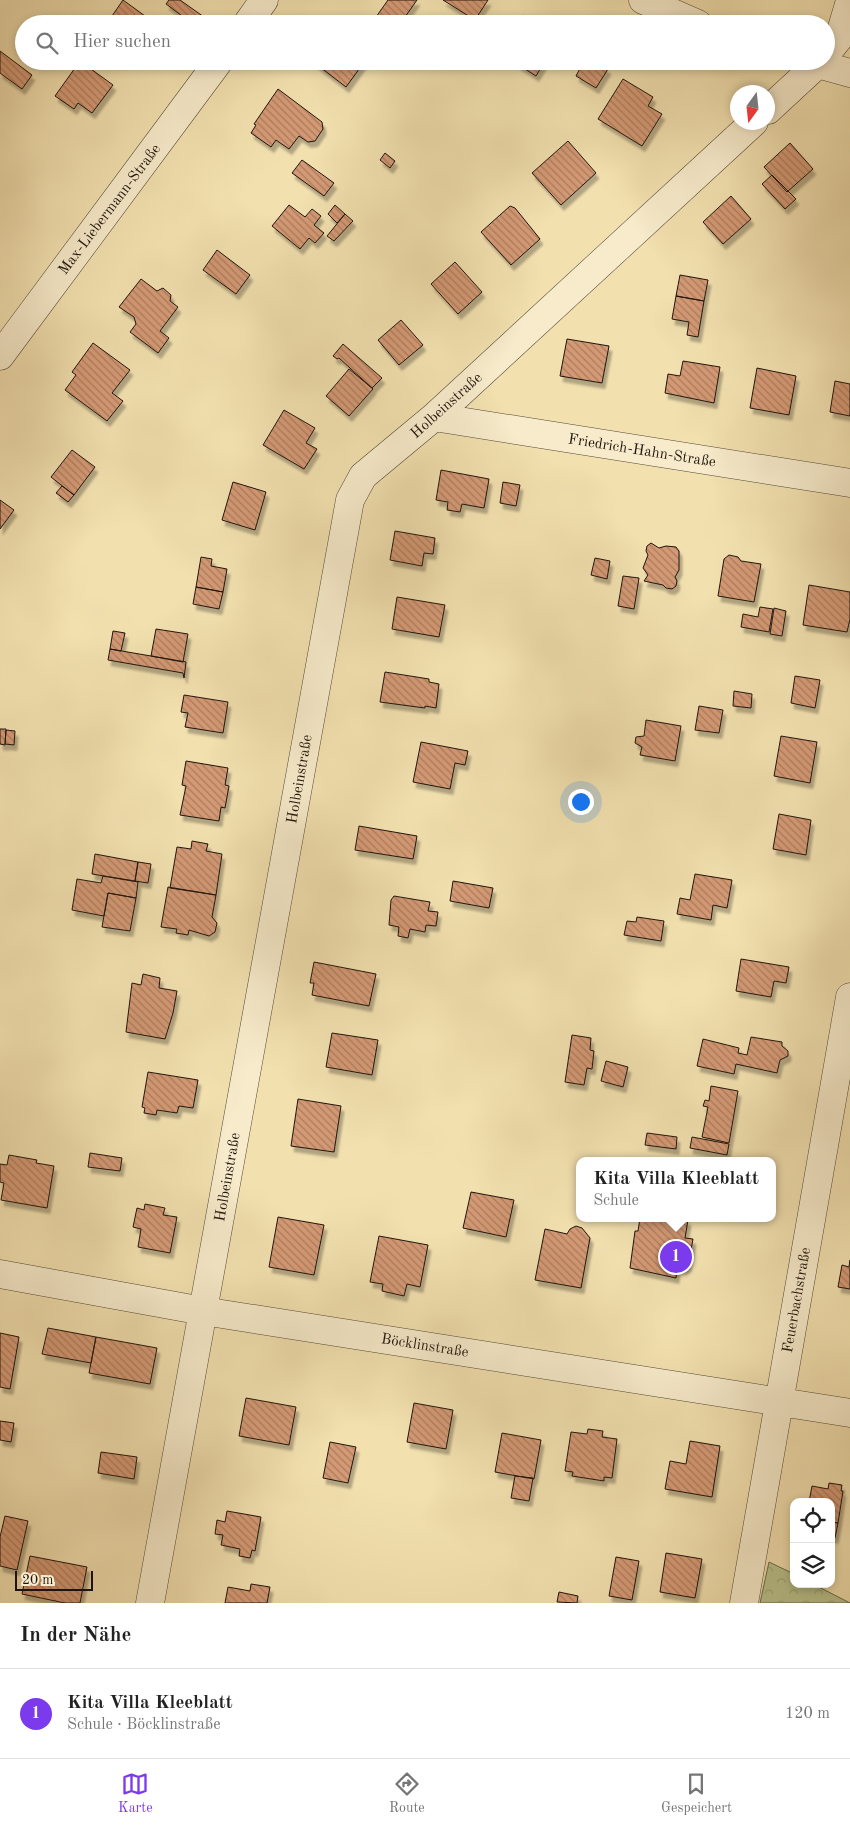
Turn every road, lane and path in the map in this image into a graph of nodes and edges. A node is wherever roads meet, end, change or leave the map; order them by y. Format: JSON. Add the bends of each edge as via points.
{"nodes":[{"id":1,"x":264,"y":0,"type":"edge"},
{"id":2,"x":642,"y":0,"type":"edge"},
{"id":3,"x":850,"y":1,"type":"edge"},
{"id":4,"x":253,"y":15,"type":"edge"},
{"id":5,"x":677,"y":15,"type":"edge"},
{"id":6,"x":835,"y":41,"type":"edge"},
{"id":7,"x":835,"y":67,"type":"edge"},
{"id":8,"x":212,"y":70,"type":"edge"},
{"id":9,"x":808,"y":70,"type":"edge"},
{"id":10,"x":850,"y":73,"type":"edge"},
{"id":11,"x":775,"y":103,"type":"edge"},
{"id":12,"x":745,"y":130,"type":"edge"},
{"id":13,"x":0,"y":356,"type":"edge"},
{"id":14,"x":434,"y":417,"type":"junction"},
{"id":15,"x":850,"y":483,"type":"edge"},
{"id":16,"x":850,"y":998,"type":"edge"},
{"id":17,"x":0,"y":1274,"type":"edge"},
{"id":18,"x":203,"y":1311,"type":"junction"},
{"id":19,"x":778,"y":1400,"type":"junction"},
{"id":20,"x":850,"y":1413,"type":"edge"},
{"id":21,"x":150,"y":1603,"type":"edge"},
{"id":22,"x":744,"y":1603,"type":"edge"}],
"edges":[{"from":1,"to":4,"type":"street"},
{"from":2,"to":5,"type":"street"},
{"from":3,"to":6,"type":"street"},
{"from":7,"to":10,"type":"street"},
{"from":8,"to":13,"type":"street","name":"Max-Liebermann-Straße"},
{"from":9,"to":11,"type":"street"},
{"from":12,"to":14,"type":"street","name":"Holbeinstraße"},
{"from":14,"to":15,"type":"street","name":"Friedrich-Hahn-Straße"},
{"from":14,"to":18,"type":"street","name":"Holbeinstraße","via":[[363,476],[350,500]]},
{"from":16,"to":19,"type":"street","name":"Feuerbachstraße"},
{"from":17,"to":18,"type":"street","name":"Böcklinstraße"},
{"from":18,"to":19,"type":"street","name":"Böcklinstraße"},
{"from":18,"to":21,"type":"street","name":"Holbeinstraße"},
{"from":19,"to":20,"type":"street","name":"Böcklinstraße"},
{"from":19,"to":22,"type":"street","name":"Feuerbachstraße"}]}
